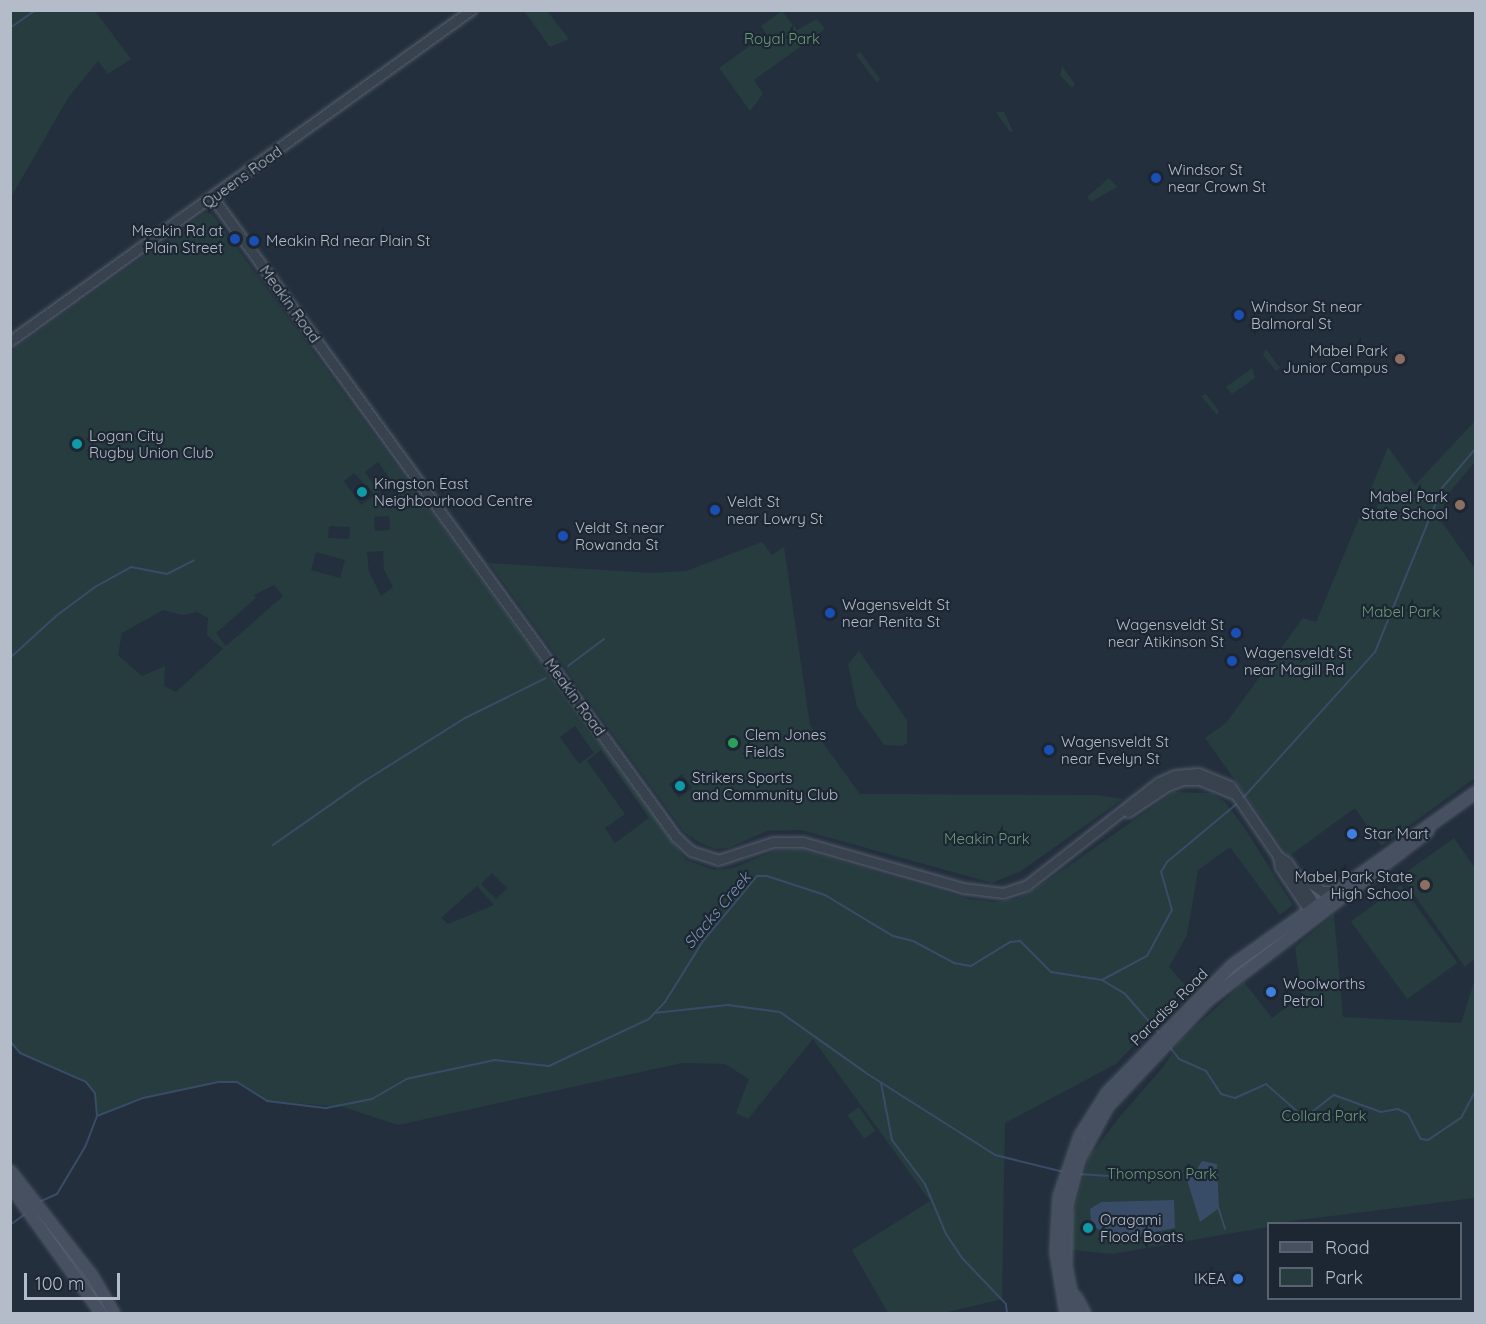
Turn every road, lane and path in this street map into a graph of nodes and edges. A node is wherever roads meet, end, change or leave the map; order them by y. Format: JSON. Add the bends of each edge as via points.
{"nodes":[{"id":1,"x":471,"y":10,"type":"edge"},
{"id":2,"x":213,"y":198,"type":"junction"},
{"id":3,"x":10,"y":341,"type":"edge"},
{"id":4,"x":1476,"y":792,"type":"edge"},
{"id":5,"x":1448,"y":812,"type":"junction"},
{"id":6,"x":1278,"y":856,"type":"junction"},
{"id":7,"x":1294,"y":872,"type":"junction"},
{"id":8,"x":1335,"y":891,"type":"junction"},
{"id":9,"x":1315,"y":910,"type":"junction"},
{"id":10,"x":12,"y":1177,"type":"edge"},
{"id":11,"x":1064,"y":1198,"type":"junction"},
{"id":12,"x":55,"y":1238,"type":"junction"},
{"id":13,"x":1068,"y":1281,"type":"junction"},
{"id":14,"x":102,"y":1314,"type":"edge"},
{"id":15,"x":114,"y":1314,"type":"edge"},
{"id":16,"x":1066,"y":1314,"type":"edge"},
{"id":17,"x":1075,"y":1314,"type":"edge"},
{"id":18,"x":1085,"y":1314,"type":"edge"}],
"edges":[{"from":1,"to":2,"type":"street","name":"Queens Road"},
{"from":2,"to":3,"type":"street","name":"Queens Road"},
{"from":2,"to":6,"type":"street","name":"Meakin Road","via":[[676,837],[691,851],[718,860],[773,842],[803,842],[963,888],[1003,893],[1027,885],[1151,788],[1175,775],[1191,772],[1213,776],[1230,786]]},
{"from":4,"to":5,"type":"main road","name":"Paradise Road"},
{"from":5,"to":8,"type":"main road","name":"Paradise Road"},
{"from":5,"to":9,"type":"main road","name":"Paradise Road","via":[[1413,846]]},
{"from":6,"to":7,"type":"street","name":"Meakin Road"},
{"from":6,"to":9,"type":"street","name":"Meakin Road","via":[[1280,867]]},
{"from":7,"to":8,"type":"street","via":[[1322,891]]},
{"from":7,"to":9,"type":"street","name":"Meakin Road"},
{"from":8,"to":9,"type":"main road","name":"Paradise Road"},
{"from":9,"to":11,"type":"main road","name":"Paradise Road","via":[[1171,1031],[1107,1094],[1075,1158]]},
{"from":10,"to":12,"type":"main road"},
{"from":11,"to":13,"type":"main road","name":"Paradise Road"},
{"from":11,"to":16,"type":"main road","name":"Paradise Road","via":[[1056,1251]]},
{"from":12,"to":14,"type":"main road"},
{"from":12,"to":15,"type":"main road","via":[[92,1276]]},
{"from":13,"to":17,"type":"main road","name":"Paradise Road"},
{"from":13,"to":18,"type":"main road"}]}
